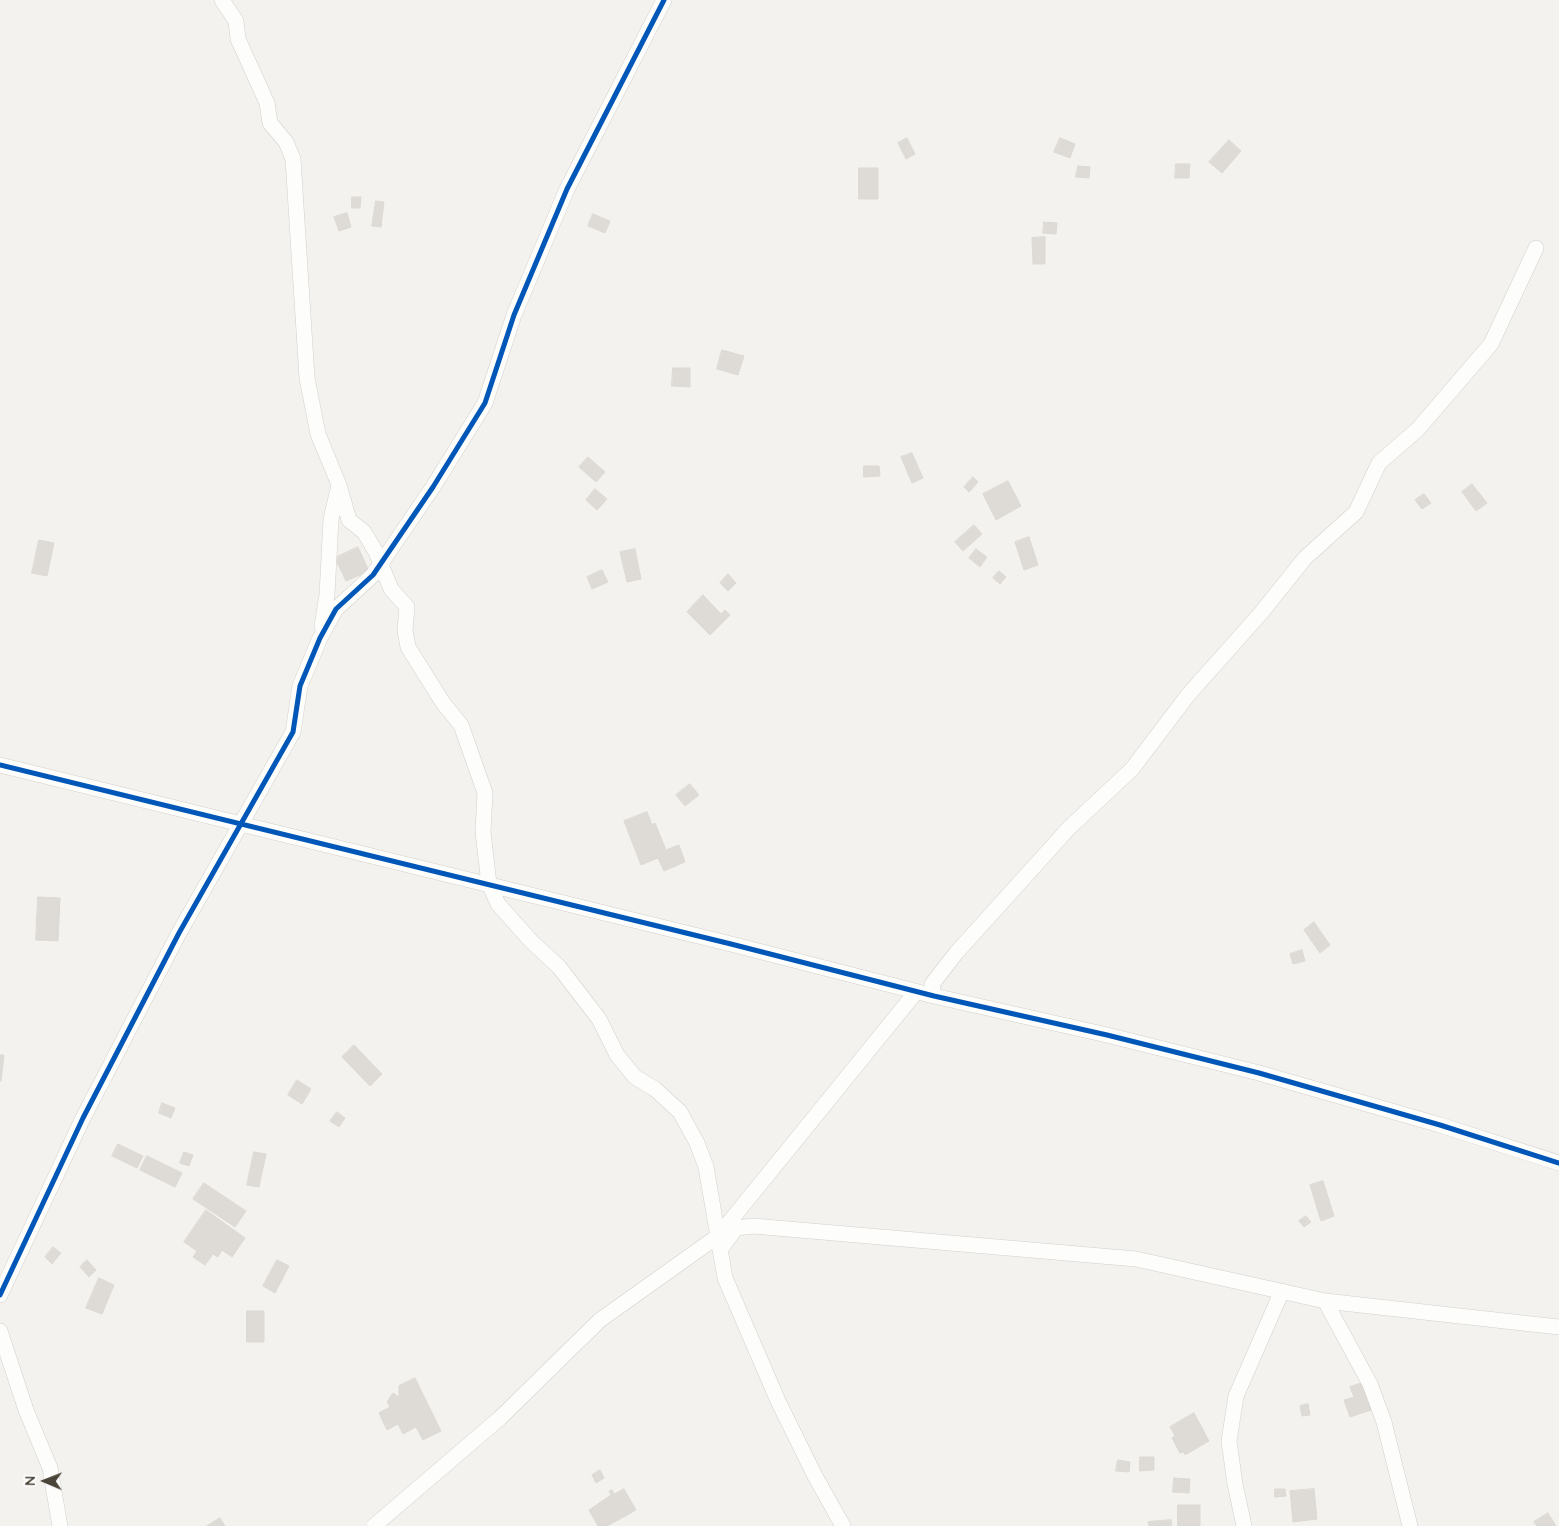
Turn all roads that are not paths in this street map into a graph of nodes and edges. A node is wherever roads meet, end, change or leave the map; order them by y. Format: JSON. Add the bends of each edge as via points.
{"nodes":[{"id":1,"x":222,"y":0,"type":"edge"},
{"id":2,"x":664,"y":0,"type":"edge"},
{"id":3,"x":1536,"y":248,"type":"dead end"},
{"id":4,"x":339,"y":485,"type":"junction"},
{"id":5,"x":381,"y":564,"type":"junction"},
{"id":6,"x":320,"y":638,"type":"junction"},
{"id":7,"x":0,"y":765,"type":"edge"},
{"id":8,"x":243,"y":824,"type":"junction"},
{"id":9,"x":489,"y":884,"type":"junction"},
{"id":10,"x":916,"y":992,"type":"junction"},
{"id":11,"x":934,"y":996,"type":"junction"},
{"id":12,"x":1559,"y":1163,"type":"edge"},
{"id":13,"x":719,"y":1243,"type":"junction"},
{"id":14,"x":1282,"y":1291,"type":"junction"},
{"id":15,"x":0,"y":1295,"type":"edge"},
{"id":16,"x":1326,"y":1301,"type":"junction"},
{"id":17,"x":1559,"y":1326,"type":"edge"},
{"id":18,"x":0,"y":1331,"type":"edge"},
{"id":19,"x":60,"y":1526,"type":"edge"},
{"id":20,"x":374,"y":1526,"type":"edge"},
{"id":21,"x":843,"y":1526,"type":"edge"},
{"id":22,"x":1244,"y":1526,"type":"edge"},
{"id":23,"x":1410,"y":1526,"type":"edge"}],
"edges":[{"from":1,"to":4,"type":"street","via":[[236,21],[238,39],[267,103],[270,123],[286,142],[293,159],[307,378],[318,434]]},
{"from":2,"to":5,"type":"street","via":[[567,189],[514,315],[485,404]]},
{"from":3,"to":11,"type":"street","via":[[1490,344],[1418,429],[1379,463],[1356,512],[1305,558],[1199,682],[1132,769],[1069,828],[958,952],[932,984]]},
{"from":4,"to":5,"type":"street","via":[[349,520],[364,532]]},
{"from":4,"to":6,"type":"street","via":[[331,519],[327,595]]},
{"from":5,"to":6,"type":"street","via":[[336,609]]},
{"from":5,"to":9,"type":"street","via":[[391,589],[407,607],[405,630],[408,647],[461,725],[473,758],[484,793],[483,832]]},
{"from":6,"to":8,"type":"street","via":[[300,686],[293,732]]},
{"from":7,"to":8,"type":"street"},
{"from":8,"to":9,"type":"street"},
{"from":8,"to":15,"type":"street","via":[[179,933],[83,1118]]},
{"from":9,"to":10,"type":"street"},
{"from":9,"to":13,"type":"street","via":[[498,904],[559,967],[599,1019],[617,1055],[635,1076],[680,1112],[706,1167]]},
{"from":10,"to":11,"type":"street"},
{"from":10,"to":13,"type":"street"},
{"from":11,"to":12,"type":"street","via":[[1258,1073]]},
{"from":13,"to":14,"type":"street","via":[[736,1228],[802,1229],[1136,1259]]},
{"from":13,"to":20,"type":"street","via":[[600,1320],[500,1418]]},
{"from":13,"to":21,"type":"street","via":[[725,1278],[778,1401]]},
{"from":14,"to":16,"type":"street"},
{"from":14,"to":22,"type":"street","via":[[1236,1396],[1229,1441]]},
{"from":16,"to":17,"type":"street"},
{"from":16,"to":23,"type":"street","via":[[1373,1391],[1392,1450]]},
{"from":18,"to":19,"type":"street","via":[[26,1410],[50,1468]]}]}
